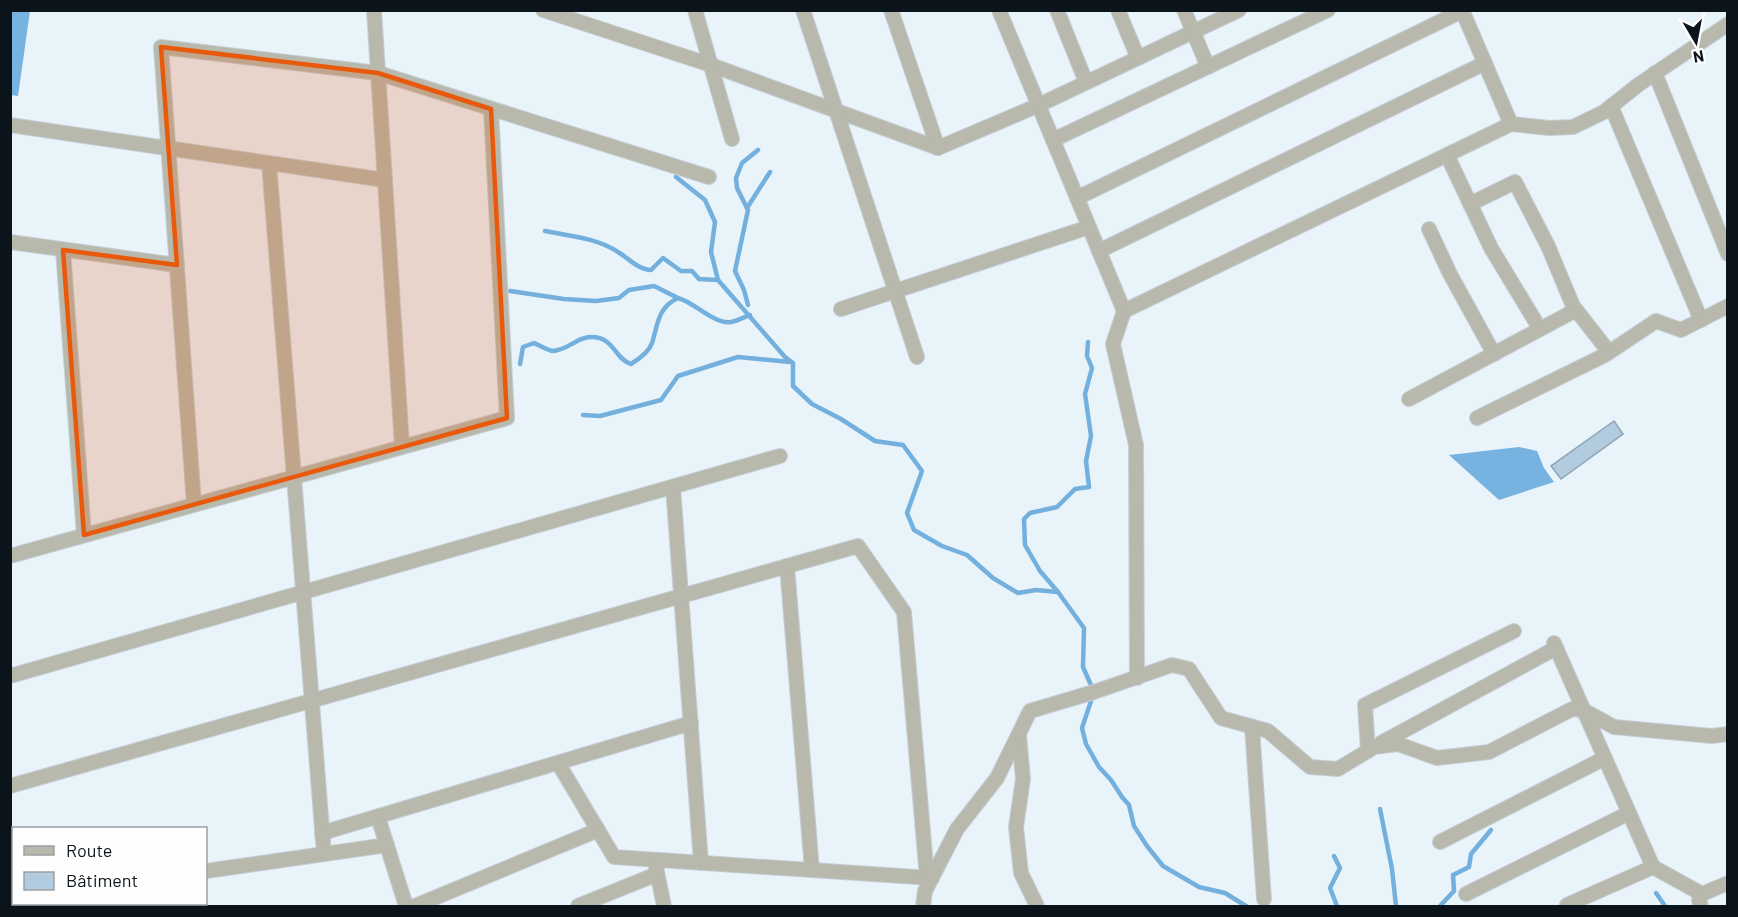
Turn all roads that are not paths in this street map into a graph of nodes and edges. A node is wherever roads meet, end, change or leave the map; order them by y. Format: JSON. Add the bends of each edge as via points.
{"nodes":[{"id":1,"x":374,"y":10,"type":"edge"},
{"id":2,"x":543,"y":10,"type":"edge"},
{"id":3,"x":695,"y":10,"type":"edge"},
{"id":4,"x":802,"y":10,"type":"edge"},
{"id":5,"x":891,"y":10,"type":"edge"},
{"id":6,"x":999,"y":10,"type":"edge"},
{"id":7,"x":1057,"y":10,"type":"edge"},
{"id":8,"x":1118,"y":10,"type":"edge"},
{"id":9,"x":1184,"y":10,"type":"edge"},
{"id":10,"x":1239,"y":10,"type":"edge"},
{"id":11,"x":1328,"y":10,"type":"edge"},
{"id":12,"x":1462,"y":11,"type":"edge"},
{"id":13,"x":1728,"y":24,"type":"edge"},
{"id":14,"x":1193,"y":32,"type":"junction"},
{"id":15,"x":1138,"y":58,"type":"junction"},
{"id":16,"x":1485,"y":63,"type":"junction"},
{"id":17,"x":711,"y":65,"type":"junction"},
{"id":18,"x":1208,"y":67,"type":"junction"},
{"id":19,"x":378,"y":73,"type":"junction"},
{"id":20,"x":1655,"y":73,"type":"junction"},
{"id":21,"x":1086,"y":82,"type":"junction"},
{"id":22,"x":1039,"y":105,"type":"junction"},
{"id":23,"x":1611,"y":106,"type":"junction"},
{"id":24,"x":491,"y":109,"type":"junction"},
{"id":25,"x":836,"y":110,"type":"junction"},
{"id":26,"x":1511,"y":124,"type":"junction"},
{"id":27,"x":10,"y":125,"type":"edge"},
{"id":28,"x":732,"y":139,"type":"dead end"},
{"id":29,"x":1053,"y":140,"type":"junction"},
{"id":30,"x":169,"y":148,"type":"junction"},
{"id":31,"x":938,"y":148,"type":"junction"},
{"id":32,"x":1447,"y":155,"type":"junction"},
{"id":33,"x":269,"y":163,"type":"junction"},
{"id":34,"x":709,"y":177,"type":"dead end"},
{"id":35,"x":385,"y":180,"type":"junction"},
{"id":36,"x":1077,"y":198,"type":"junction"},
{"id":37,"x":1470,"y":204,"type":"junction"},
{"id":38,"x":1089,"y":227,"type":"junction"},
{"id":39,"x":1429,"y":229,"type":"dead end"},
{"id":40,"x":10,"y":242,"type":"edge"},
{"id":41,"x":63,"y":250,"type":"junction"},
{"id":42,"x":1099,"y":251,"type":"junction"},
{"id":43,"x":1728,"y":254,"type":"edge"},
{"id":44,"x":177,"y":266,"type":"junction"},
{"id":45,"x":895,"y":291,"type":"junction"},
{"id":46,"x":1728,"y":306,"type":"edge"},
{"id":47,"x":841,"y":309,"type":"dead end"},
{"id":48,"x":1576,"y":310,"type":"junction"},
{"id":49,"x":1124,"y":311,"type":"junction"},
{"id":50,"x":1701,"y":320,"type":"junction"},
{"id":51,"x":1540,"y":329,"type":"junction"},
{"id":52,"x":1609,"y":352,"type":"junction"},
{"id":53,"x":1494,"y":354,"type":"junction"},
{"id":54,"x":917,"y":357,"type":"dead end"},
{"id":55,"x":1409,"y":399,"type":"dead end"},
{"id":56,"x":1477,"y":418,"type":"dead end"},
{"id":57,"x":402,"y":446,"type":"junction"},
{"id":58,"x":780,"y":456,"type":"dead end"},
{"id":59,"x":295,"y":476,"type":"junction"},
{"id":60,"x":673,"y":487,"type":"junction"},
{"id":61,"x":194,"y":504,"type":"junction"},
{"id":62,"x":84,"y":536,"type":"junction"},
{"id":63,"x":10,"y":556,"type":"edge"},
{"id":64,"x":787,"y":566,"type":"junction"},
{"id":65,"x":304,"y":592,"type":"junction"},
{"id":66,"x":681,"y":596,"type":"junction"},
{"id":67,"x":1514,"y":631,"type":"dead end"},
{"id":68,"x":10,"y":675,"type":"edge"},
{"id":69,"x":1137,"y":678,"type":"junction"},
{"id":70,"x":312,"y":701,"type":"junction"},
{"id":71,"x":1583,"y":710,"type":"junction"},
{"id":72,"x":691,"y":723,"type":"junction"},
{"id":73,"x":1252,"y":727,"type":"junction"},
{"id":74,"x":1019,"y":732,"type":"junction"},
{"id":75,"x":1728,"y":734,"type":"edge"},
{"id":76,"x":1371,"y":749,"type":"junction"},
{"id":77,"x":1605,"y":758,"type":"junction"},
{"id":78,"x":558,"y":763,"type":"junction"},
{"id":79,"x":10,"y":786,"type":"edge"},
{"id":80,"x":1629,"y":813,"type":"junction"},
{"id":81,"x":378,"y":817,"type":"junction"},
{"id":82,"x":598,"y":830,"type":"junction"},
{"id":83,"x":322,"y":833,"type":"junction"},
{"id":84,"x":1440,"y":842,"type":"dead end"},
{"id":85,"x":387,"y":845,"type":"junction"},
{"id":86,"x":324,"y":854,"type":"junction"},
{"id":87,"x":654,"y":859,"type":"junction"},
{"id":88,"x":701,"y":862,"type":"junction"},
{"id":89,"x":1653,"y":867,"type":"junction"},
{"id":90,"x":812,"y":870,"type":"junction"},
{"id":91,"x":207,"y":871,"type":"edge"},
{"id":92,"x":657,"y":874,"type":"junction"},
{"id":93,"x":929,"y":878,"type":"junction"},
{"id":94,"x":1728,"y":883,"type":"edge"},
{"id":95,"x":1466,"y":894,"type":"dead end"},
{"id":96,"x":1263,"y":899,"type":"dead end"},
{"id":97,"x":1701,"y":900,"type":"edge"},
{"id":98,"x":1567,"y":905,"type":"edge"},
{"id":99,"x":406,"y":906,"type":"edge"},
{"id":100,"x":415,"y":906,"type":"edge"},
{"id":101,"x":578,"y":906,"type":"edge"},
{"id":102,"x":664,"y":906,"type":"edge"},
{"id":103,"x":923,"y":906,"type":"edge"},
{"id":104,"x":1037,"y":906,"type":"edge"}],
"edges":[{"from":1,"to":19,"type":"street"},
{"from":2,"to":17,"type":"street"},
{"from":3,"to":17,"type":"street"},
{"from":4,"to":25,"type":"street"},
{"from":5,"to":31,"type":"street"},
{"from":6,"to":22,"type":"street"},
{"from":7,"to":21,"type":"street"},
{"from":8,"to":15,"type":"street"},
{"from":9,"to":14,"type":"street"},
{"from":10,"to":14,"type":"street"},
{"from":11,"to":18,"type":"street"},
{"from":12,"to":16,"type":"street"},
{"from":12,"to":36,"type":"street"},
{"from":13,"to":20,"type":"street"},
{"from":14,"to":15,"type":"street"},
{"from":14,"to":18,"type":"street"},
{"from":15,"to":21,"type":"street"},
{"from":16,"to":26,"type":"street"},
{"from":16,"to":42,"type":"street"},
{"from":17,"to":25,"type":"street"},
{"from":17,"to":28,"type":"street"},
{"from":18,"to":29,"type":"street"},
{"from":19,"to":24,"type":"street"},
{"from":19,"to":30,"type":"street","via":[[161,47]]},
{"from":19,"to":35,"type":"street"},
{"from":20,"to":23,"type":"street"},
{"from":20,"to":43,"type":"street"},
{"from":21,"to":22,"type":"street"},
{"from":22,"to":29,"type":"street"},
{"from":22,"to":31,"type":"street"},
{"from":23,"to":26,"type":"street","via":[[1573,126]]},
{"from":23,"to":50,"type":"street"},
{"from":24,"to":34,"type":"street"},
{"from":24,"to":57,"type":"street","via":[[507,418]]},
{"from":25,"to":31,"type":"street"},
{"from":25,"to":45,"type":"street"},
{"from":26,"to":32,"type":"street"},
{"from":27,"to":30,"type":"street"},
{"from":29,"to":36,"type":"street"},
{"from":30,"to":33,"type":"street"},
{"from":30,"to":44,"type":"street"},
{"from":32,"to":37,"type":"street"},
{"from":32,"to":49,"type":"street"},
{"from":33,"to":35,"type":"street"},
{"from":33,"to":59,"type":"street"},
{"from":35,"to":57,"type":"street"},
{"from":36,"to":38,"type":"street"},
{"from":37,"to":48,"type":"street","via":[[1515,182]]},
{"from":37,"to":51,"type":"street","via":[[1491,248]]},
{"from":38,"to":42,"type":"street"},
{"from":38,"to":45,"type":"street"},
{"from":39,"to":53,"type":"street"},
{"from":40,"to":41,"type":"street"},
{"from":41,"to":44,"type":"street"},
{"from":41,"to":62,"type":"street"},
{"from":42,"to":49,"type":"street"},
{"from":44,"to":61,"type":"street"},
{"from":45,"to":47,"type":"street"},
{"from":45,"to":54,"type":"street"},
{"from":46,"to":50,"type":"street"},
{"from":48,"to":51,"type":"street"},
{"from":48,"to":52,"type":"street"},
{"from":49,"to":69,"type":"street","via":[[1113,344],[1136,445]]},
{"from":50,"to":52,"type":"street","via":[[1681,330],[1656,321]]},
{"from":51,"to":53,"type":"street"},
{"from":52,"to":56,"type":"street"},
{"from":53,"to":55,"type":"street"},
{"from":57,"to":59,"type":"street"},
{"from":58,"to":60,"type":"street"},
{"from":59,"to":61,"type":"street"},
{"from":59,"to":65,"type":"street"},
{"from":60,"to":65,"type":"street"},
{"from":60,"to":66,"type":"street"},
{"from":61,"to":62,"type":"street"},
{"from":62,"to":63,"type":"street"},
{"from":64,"to":66,"type":"street"},
{"from":64,"to":90,"type":"street"},
{"from":64,"to":93,"type":"street","via":[[858,546],[904,612]]},
{"from":65,"to":68,"type":"street"},
{"from":65,"to":70,"type":"street"},
{"from":66,"to":70,"type":"street"},
{"from":66,"to":72,"type":"street"},
{"from":67,"to":76,"type":"street","via":[[1365,705]]},
{"from":69,"to":73,"type":"street","via":[[1172,665],[1190,669],[1221,718]]},
{"from":69,"to":74,"type":"street","via":[[1030,711]]},
{"from":70,"to":79,"type":"street"},
{"from":70,"to":83,"type":"street"},
{"from":71,"to":75,"type":"street","via":[[1614,727]]},
{"from":71,"to":76,"type":"street","via":[[1572,710],[1489,752],[1437,758],[1398,744]]},
{"from":71,"to":76,"type":"street","via":[[1555,645]]},
{"from":71,"to":77,"type":"street"},
{"from":72,"to":78,"type":"street"},
{"from":72,"to":88,"type":"street"},
{"from":73,"to":76,"type":"street","via":[[1268,731],[1310,767],[1338,769]]},
{"from":73,"to":96,"type":"street"},
{"from":74,"to":93,"type":"street","via":[[998,778],[957,829]]},
{"from":74,"to":104,"type":"street","via":[[1023,779],[1016,827],[1021,873]]},
{"from":77,"to":80,"type":"street"},
{"from":77,"to":84,"type":"street"},
{"from":78,"to":81,"type":"street"},
{"from":78,"to":82,"type":"street"},
{"from":80,"to":89,"type":"street"},
{"from":80,"to":95,"type":"street"},
{"from":81,"to":83,"type":"street"},
{"from":81,"to":85,"type":"street"},
{"from":82,"to":87,"type":"street","via":[[614,857]]},
{"from":82,"to":100,"type":"street"},
{"from":83,"to":86,"type":"street"},
{"from":85,"to":86,"type":"street"},
{"from":85,"to":99,"type":"street"},
{"from":86,"to":91,"type":"street"},
{"from":87,"to":88,"type":"street"},
{"from":87,"to":92,"type":"street"},
{"from":88,"to":90,"type":"street"},
{"from":89,"to":97,"type":"street"},
{"from":89,"to":98,"type":"street"},
{"from":90,"to":93,"type":"street"},
{"from":92,"to":101,"type":"street"},
{"from":92,"to":102,"type":"street"},
{"from":93,"to":103,"type":"street"},
{"from":94,"to":97,"type":"street"}]}
